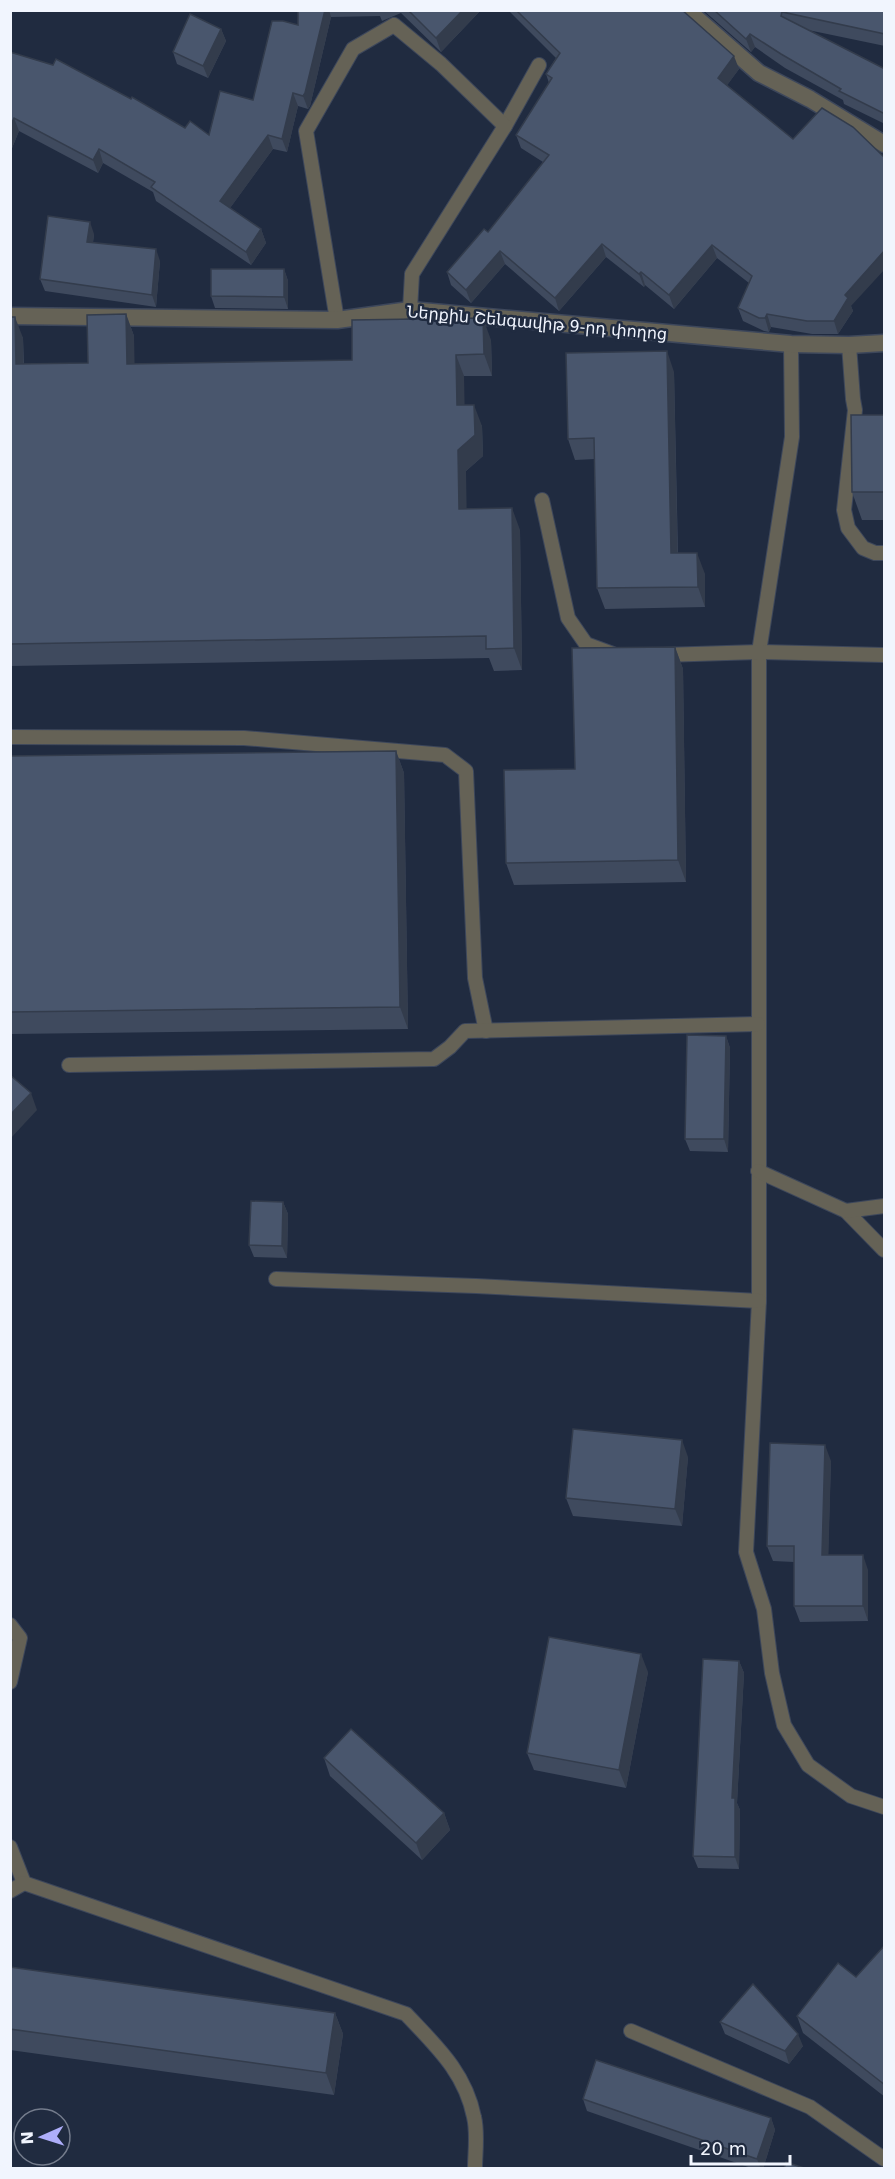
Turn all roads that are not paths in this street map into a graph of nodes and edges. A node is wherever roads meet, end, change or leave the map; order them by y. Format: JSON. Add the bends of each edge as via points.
{"nodes":[{"id":1,"x":687,"y":10,"type":"edge"},
{"id":2,"x":539,"y":65,"type":"dead end"},
{"id":3,"x":505,"y":126,"type":"junction"},
{"id":4,"x":885,"y":144,"type":"edge"},
{"id":5,"x":410,"y":310,"type":"junction"},
{"id":6,"x":10,"y":316,"type":"edge"},
{"id":7,"x":337,"y":320,"type":"junction"},
{"id":8,"x":885,"y":343,"type":"edge"},
{"id":9,"x":791,"y":344,"type":"junction"},
{"id":10,"x":849,"y":345,"type":"junction"},
{"id":11,"x":542,"y":500,"type":"dead end"},
{"id":12,"x":885,"y":553,"type":"edge"},
{"id":13,"x":759,"y":652,"type":"junction"},
{"id":14,"x":652,"y":655,"type":"edge"},
{"id":15,"x":628,"y":656,"type":"edge"},
{"id":16,"x":885,"y":656,"type":"edge"},
{"id":17,"x":10,"y":737,"type":"edge"},
{"id":18,"x":758,"y":1024,"type":"junction"},
{"id":19,"x":486,"y":1031,"type":"junction"},
{"id":20,"x":69,"y":1065,"type":"dead end"},
{"id":21,"x":758,"y":1171,"type":"junction"},
{"id":22,"x":885,"y":1206,"type":"edge"},
{"id":23,"x":846,"y":1211,"type":"junction"},
{"id":24,"x":885,"y":1250,"type":"edge"},
{"id":25,"x":276,"y":1279,"type":"dead end"},
{"id":26,"x":759,"y":1301,"type":"junction"},
{"id":27,"x":10,"y":1625,"type":"edge"},
{"id":28,"x":10,"y":1682,"type":"edge"},
{"id":29,"x":885,"y":1808,"type":"edge"},
{"id":30,"x":10,"y":1847,"type":"edge"},
{"id":31,"x":24,"y":1883,"type":"junction"},
{"id":32,"x":10,"y":1891,"type":"edge"},
{"id":33,"x":631,"y":2031,"type":"dead end"},
{"id":34,"x":885,"y":2159,"type":"edge"},
{"id":35,"x":475,"y":2169,"type":"edge"}],
"edges":[{"from":1,"to":4,"type":"street","via":[[759,73]]},
{"from":2,"to":3,"type":"lane"},
{"from":3,"to":5,"type":"lane","via":[[412,274]]},
{"from":3,"to":7,"type":"lane","via":[[394,25],[353,49],[306,131]]},
{"from":5,"to":7,"type":"street","name":"Ներքին Շենգավիթ 9-րդ փողոց"},
{"from":5,"to":9,"type":"street","name":"Ներքին Շենգավիթ 9-րդ փողոց"},
{"from":6,"to":7,"type":"street","name":"Ներքին Շենգավիթ 9-րդ փողոց"},
{"from":8,"to":10,"type":"street","name":"Ներքին Շենգավիթ 9-րդ փողոց"},
{"from":9,"to":10,"type":"street","name":"Ներքին Շենգավիթ 9-րդ փողոց"},
{"from":9,"to":13,"type":"lane","via":[[792,437]]},
{"from":10,"to":12,"type":"lane","via":[[855,410],[844,510],[848,528],[863,548]]},
{"from":11,"to":15,"type":"lane","via":[[568,618],[586,644],[616,656]]},
{"from":13,"to":14,"type":"lane"},
{"from":13,"to":16,"type":"lane"},
{"from":13,"to":18,"type":"lane"},
{"from":17,"to":19,"type":"lane","via":[[244,738],[445,754],[466,771],[474,978]]},
{"from":18,"to":19,"type":"lane"},
{"from":18,"to":21,"type":"lane"},
{"from":19,"to":20,"type":"lane","via":[[465,1031],[434,1059]]},
{"from":21,"to":23,"type":"lane"},
{"from":21,"to":26,"type":"lane"},
{"from":22,"to":23,"type":"lane"},
{"from":23,"to":24,"type":"lane"},
{"from":25,"to":26,"type":"lane"},
{"from":26,"to":29,"type":"lane","via":[[746,1552],[764,1610],[784,1725],[808,1765],[851,1796]]},
{"from":27,"to":28,"type":"lane","via":[[20,1638]]},
{"from":30,"to":31,"type":"lane"},
{"from":31,"to":32,"type":"lane"},
{"from":31,"to":35,"type":"lane","via":[[406,2014],[447,2057],[462,2080],[475,2118]]},
{"from":33,"to":34,"type":"lane","via":[[810,2107]]}]}
